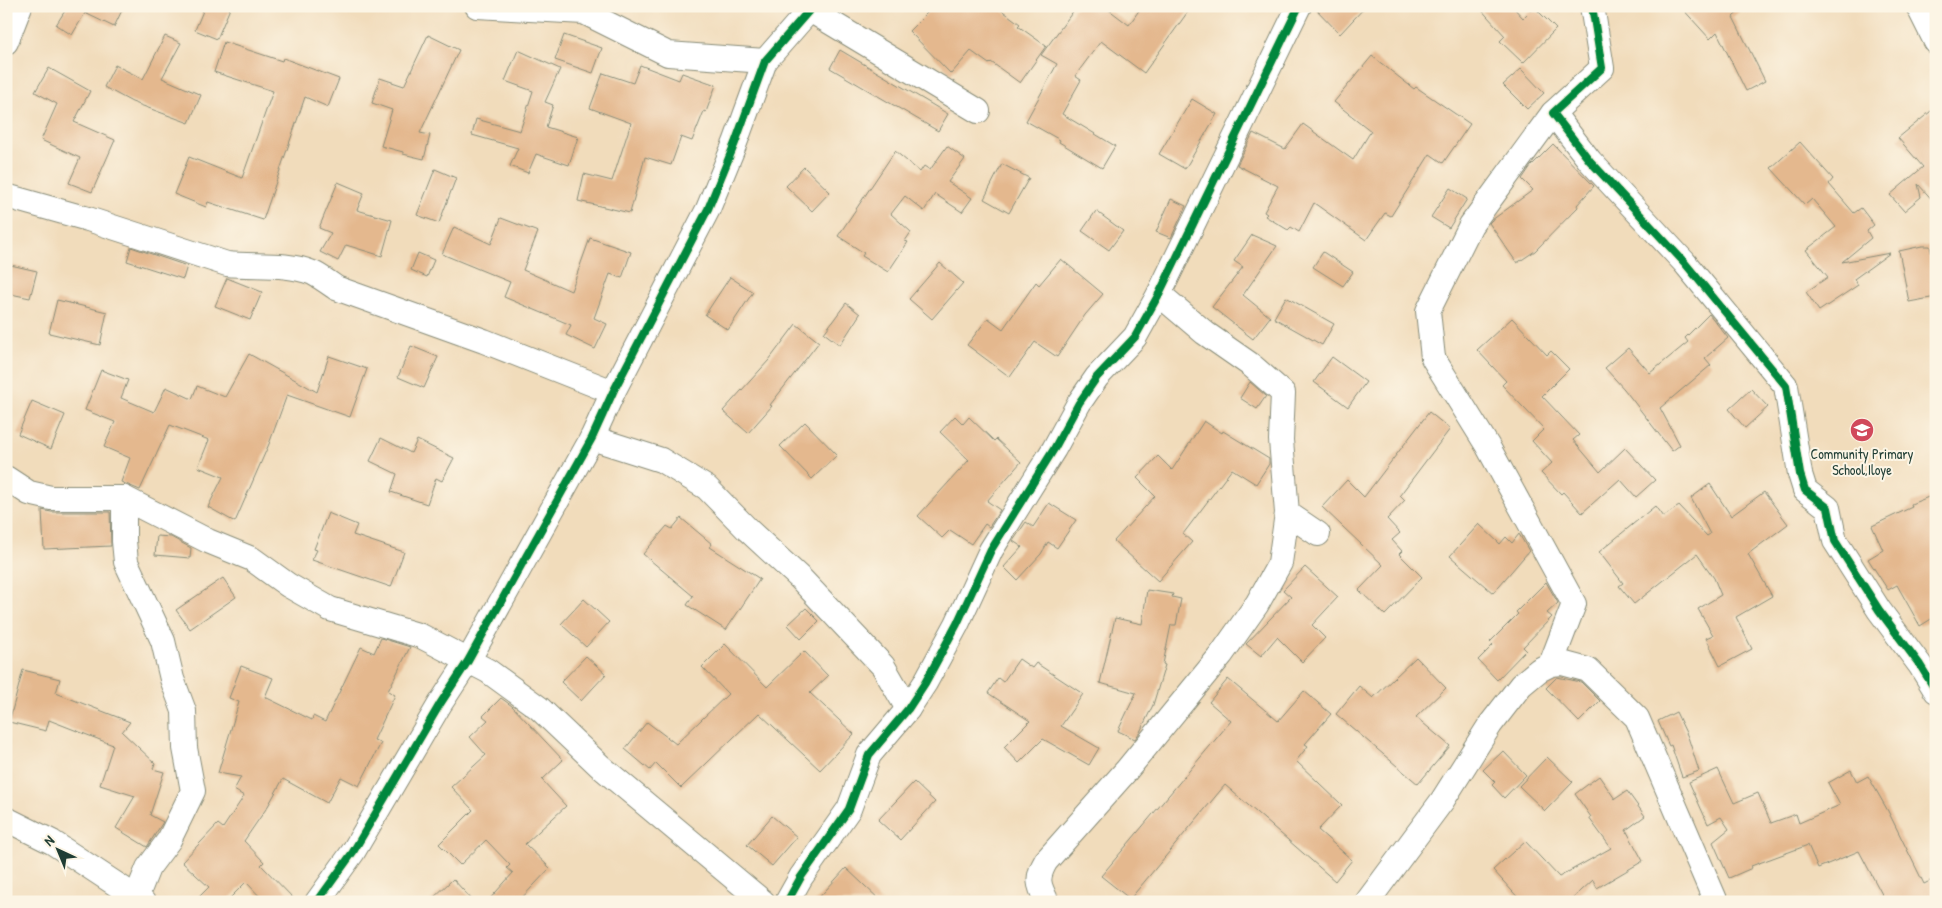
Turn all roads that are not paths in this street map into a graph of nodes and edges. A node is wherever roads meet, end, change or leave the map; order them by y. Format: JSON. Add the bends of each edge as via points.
{"nodes":[{"id":1,"x":20,"y":6,"type":"edge"},
{"id":2,"x":477,"y":6,"type":"edge"},
{"id":3,"x":1299,"y":6,"type":"edge"},
{"id":4,"x":1592,"y":6,"type":"edge"},
{"id":5,"x":1918,"y":6,"type":"edge"},
{"id":6,"x":811,"y":8,"type":"edge"},
{"id":7,"x":6,"y":42,"type":"edge"},
{"id":8,"x":1936,"y":42,"type":"edge"},
{"id":9,"x":765,"y":62,"type":"junction"},
{"id":10,"x":978,"y":111,"type":"dead end"},
{"id":11,"x":1553,"y":113,"type":"junction"},
{"id":12,"x":6,"y":196,"type":"edge"},
{"id":13,"x":1160,"y":294,"type":"junction"},
{"id":14,"x":613,"y":392,"type":"junction"},
{"id":15,"x":592,"y":438,"type":"junction"},
{"id":16,"x":6,"y":478,"type":"edge"},
{"id":17,"x":124,"y":498,"type":"junction"},
{"id":18,"x":1287,"y":513,"type":"junction"},
{"id":19,"x":1318,"y":534,"type":"dead end"},
{"id":20,"x":468,"y":661,"type":"junction"},
{"id":21,"x":1551,"y":664,"type":"junction"},
{"id":22,"x":883,"y":666,"type":"junction"},
{"id":23,"x":925,"y":683,"type":"junction"},
{"id":24,"x":1936,"y":691,"type":"edge"},
{"id":25,"x":908,"y":709,"type":"junction"},
{"id":26,"x":6,"y":819,"type":"edge"},
{"id":27,"x":140,"y":900,"type":"edge"},
{"id":28,"x":317,"y":902,"type":"edge"},
{"id":29,"x":763,"y":902,"type":"edge"},
{"id":30,"x":787,"y":902,"type":"edge"},
{"id":31,"x":1047,"y":902,"type":"edge"},
{"id":32,"x":1367,"y":902,"type":"edge"},
{"id":33,"x":1716,"y":902,"type":"edge"}],
"edges":[{"from":1,"to":7,"type":"street"},
{"from":2,"to":9,"type":"street","via":[[584,12],[668,54]]},
{"from":3,"to":13,"type":"street"},
{"from":4,"to":11,"type":"street","via":[[1602,68]]},
{"from":5,"to":8,"type":"street"},
{"from":6,"to":9,"type":"street"},
{"from":6,"to":10,"type":"street"},
{"from":9,"to":14,"type":"street","via":[[708,209]]},
{"from":11,"to":21,"type":"street","via":[[1471,224],[1428,311],[1432,358],[1487,445],[1574,604]]},
{"from":11,"to":24,"type":"street","via":[[1590,161],[1684,262],[1786,386],[1805,490],[1828,508],[1835,541]]},
{"from":12,"to":14,"type":"street","via":[[226,264],[298,268],[344,292],[484,340]]},
{"from":13,"to":18,"type":"street","via":[[1204,333],[1251,365],[1283,393],[1281,440]]},
{"from":13,"to":23,"type":"street","via":[[1135,337],[1097,377],[1079,403],[991,550]]},
{"from":14,"to":15,"type":"street"},
{"from":15,"to":20,"type":"street"},
{"from":15,"to":22,"type":"street","via":[[661,460],[707,488],[801,579]]},
{"from":16,"to":17,"type":"street","via":[[29,493],[51,498]]},
{"from":17,"to":20,"type":"street","via":[[208,541],[252,559],[330,609],[422,636]]},
{"from":17,"to":27,"type":"street","via":[[126,562],[163,641],[184,711],[184,748],[193,791],[169,840],[148,868]]},
{"from":18,"to":19,"type":"street"},
{"from":18,"to":31,"type":"street","via":[[1280,563],[1252,612],[1222,655],[1144,750],[1046,861],[1038,874]]},
{"from":20,"to":28,"type":"street","via":[[353,852]]},
{"from":20,"to":29,"type":"street","via":[[488,671],[539,708],[600,766]]},
{"from":21,"to":32,"type":"street","via":[[1521,685],[1490,725],[1442,801]]},
{"from":21,"to":33,"type":"street","via":[[1562,663],[1588,670],[1637,718]]},
{"from":22,"to":23,"type":"street"},
{"from":22,"to":25,"type":"street"},
{"from":23,"to":25,"type":"street"},
{"from":25,"to":30,"type":"street","via":[[869,755],[849,808]]},
{"from":26,"to":27,"type":"street","via":[[52,842]]}]}
